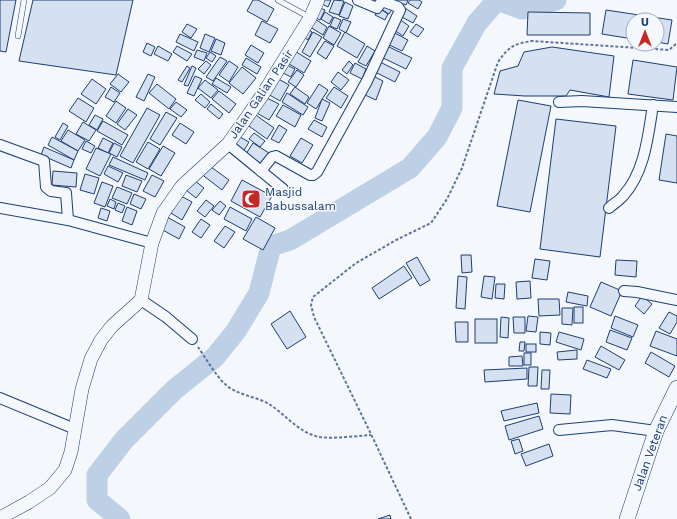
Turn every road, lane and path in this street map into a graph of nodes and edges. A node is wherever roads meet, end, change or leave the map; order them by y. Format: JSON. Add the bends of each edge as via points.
{"nodes":[{"id":1,"x":24,"y":0,"type":"edge"},
{"id":2,"x":278,"y":0,"type":"edge"},
{"id":3,"x":318,"y":0,"type":"edge"},
{"id":4,"x":358,"y":0,"type":"edge"},
{"id":5,"x":310,"y":18,"type":"junction"},
{"id":6,"x":18,"y":36,"type":"dead end"},
{"id":7,"x":677,"y":43,"type":"edge"},
{"id":8,"x":559,"y":102,"type":"dead end"},
{"id":9,"x":653,"y":105,"type":"junction"},
{"id":10,"x":677,"y":107,"type":"edge"},
{"id":11,"x":228,"y":144,"type":"junction"},
{"id":12,"x":0,"y":145,"type":"edge"},
{"id":13,"x":261,"y":171,"type":"junction"},
{"id":14,"x":283,"y":189,"type":"dead end"},
{"id":15,"x":0,"y":208,"type":"edge"},
{"id":16,"x":609,"y":208,"type":"dead end"},
{"id":17,"x":68,"y":220,"type":"junction"},
{"id":18,"x":152,"y":243,"type":"junction"},
{"id":19,"x":624,"y":291,"type":"dead end"},
{"id":20,"x":141,"y":300,"type":"junction"},
{"id":21,"x":677,"y":300,"type":"edge"},
{"id":22,"x":192,"y":339,"type":"joint"},
{"id":23,"x":677,"y":388,"type":"edge"},
{"id":24,"x":0,"y":398,"type":"edge"},
{"id":25,"x":75,"y":430,"type":"junction"},
{"id":26,"x":559,"y":430,"type":"dead end"},
{"id":27,"x":656,"y":431,"type":"junction"},
{"id":28,"x":371,"y":434,"type":"junction"},
{"id":29,"x":0,"y":518,"type":"edge"},
{"id":30,"x":411,"y":519,"type":"edge"},
{"id":31,"x":627,"y":519,"type":"edge"}],
"edges":[{"from":1,"to":6,"type":"lane"},
{"from":2,"to":5,"type":"lane"},
{"from":3,"to":5,"type":"street","name":"Jalan Galian Pasir"},
{"from":4,"to":13,"type":"street","via":[[377,8],[382,1],[400,10],[367,81],[317,172],[310,175],[276,156],[272,157]]},
{"from":5,"to":11,"type":"street","name":"Jalan Galian Pasir","via":[[263,94]]},
{"from":7,"to":28,"type":"path","via":[[669,50],[532,41],[517,44],[505,52],[498,62],[462,168],[447,199],[431,223],[356,264],[313,297],[311,306],[314,317]]},
{"from":8,"to":9,"type":"street"},
{"from":9,"to":10,"type":"street"},
{"from":9,"to":16,"type":"street","via":[[646,147],[636,177],[623,196]]},
{"from":11,"to":13,"type":"street"},
{"from":11,"to":18,"type":"street","name":"Jalan Galian Pasir","via":[[182,186],[163,213]]},
{"from":12,"to":17,"type":"street","via":[[44,161],[46,187],[66,193]]},
{"from":13,"to":14,"type":"street"},
{"from":15,"to":17,"type":"street"},
{"from":17,"to":18,"type":"street"},
{"from":18,"to":20,"type":"street","name":"Jalan Galian Pasir"},
{"from":19,"to":21,"type":"street"},
{"from":20,"to":22,"type":"street"},
{"from":20,"to":25,"type":"street","via":[[112,326],[91,359],[82,389]]},
{"from":22,"to":28,"type":"path","via":[[230,388],[270,404],[306,432],[319,437]]},
{"from":23,"to":27,"type":"main road","name":"Jalan Veteran"},
{"from":24,"to":25,"type":"street"},
{"from":25,"to":29,"type":"street","via":[[65,470],[50,488]]},
{"from":26,"to":27,"type":"street","via":[[612,425]]},
{"from":27,"to":31,"type":"main road","name":"Jalan Veteran"},
{"from":28,"to":30,"type":"path"}]}
